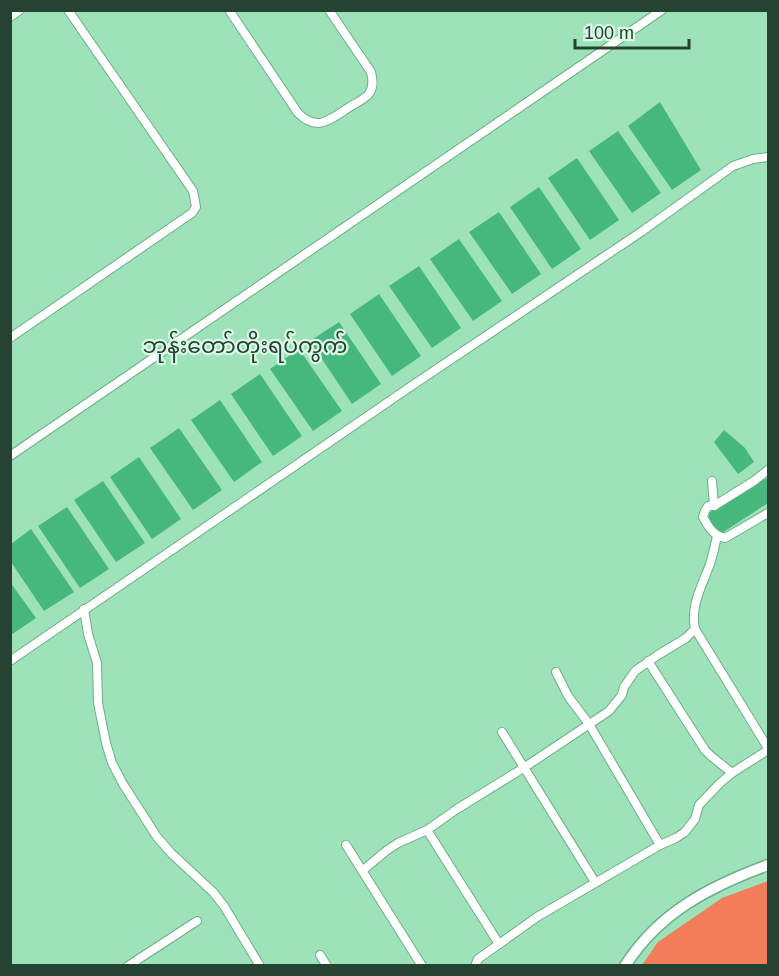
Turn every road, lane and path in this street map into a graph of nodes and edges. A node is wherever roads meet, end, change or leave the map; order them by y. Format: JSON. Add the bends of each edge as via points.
{"nodes":[{"id":1,"x":20,"y":10,"type":"edge"},
{"id":2,"x":68,"y":10,"type":"edge"},
{"id":3,"x":229,"y":10,"type":"edge"},
{"id":4,"x":329,"y":10,"type":"edge"},
{"id":5,"x":662,"y":10,"type":"edge"},
{"id":6,"x":10,"y":17,"type":"edge"},
{"id":7,"x":768,"y":158,"type":"edge"},
{"id":8,"x":10,"y":338,"type":"edge"},
{"id":9,"x":10,"y":456,"type":"edge"},
{"id":10,"x":768,"y":470,"type":"edge"},
{"id":11,"x":712,"y":481,"type":"dead end"},
{"id":12,"x":714,"y":506,"type":"junction"},
{"id":13,"x":768,"y":513,"type":"edge"},
{"id":14,"x":717,"y":536,"type":"junction"},
{"id":15,"x":84,"y":609,"type":"junction"},
{"id":16,"x":695,"y":629,"type":"junction"},
{"id":17,"x":10,"y":661,"type":"edge"},
{"id":18,"x":648,"y":662,"type":"junction"},
{"id":19,"x":556,"y":672,"type":"dead end"},
{"id":20,"x":589,"y":724,"type":"junction"},
{"id":21,"x":502,"y":732,"type":"dead end"},
{"id":22,"x":768,"y":749,"type":"edge"},
{"id":23,"x":525,"y":767,"type":"junction"},
{"id":24,"x":732,"y":773,"type":"junction"},
{"id":25,"x":427,"y":830,"type":"junction"},
{"id":26,"x":346,"y":845,"type":"dead end"},
{"id":27,"x":660,"y":845,"type":"junction"},
{"id":28,"x":768,"y":865,"type":"edge"},
{"id":29,"x":362,"y":871,"type":"junction"},
{"id":30,"x":595,"y":882,"type":"junction"},
{"id":31,"x":197,"y":921,"type":"dead end"},
{"id":32,"x":498,"y":945,"type":"junction"},
{"id":33,"x":320,"y":955,"type":"dead end"},
{"id":34,"x":476,"y":962,"type":"edge"},
{"id":35,"x":129,"y":966,"type":"edge"},
{"id":36,"x":260,"y":966,"type":"edge"},
{"id":37,"x":327,"y":966,"type":"edge"},
{"id":38,"x":422,"y":966,"type":"edge"},
{"id":39,"x":467,"y":966,"type":"edge"},
{"id":40,"x":625,"y":966,"type":"edge"}],
"edges":[{"from":1,"to":6,"type":"street"},
{"from":2,"to":8,"type":"street","via":[[193,191],[196,207],[183,220]]},
{"from":3,"to":4,"type":"street","via":[[298,112],[314,123],[327,122],[369,94],[373,82],[371,72]]},
{"from":5,"to":9,"type":"street"},
{"from":7,"to":15,"type":"street","via":[[733,166]]},
{"from":10,"to":12,"type":"street"},
{"from":11,"to":12,"type":"street"},
{"from":12,"to":14,"type":"street","via":[[708,506],[703,517]]},
{"from":13,"to":14,"type":"street","via":[[730,536]]},
{"from":14,"to":16,"type":"street","via":[[698,593]]},
{"from":15,"to":17,"type":"street"},
{"from":15,"to":36,"type":"street","via":[[97,663],[98,703],[112,763],[157,837],[213,892]]},
{"from":16,"to":18,"type":"street"},
{"from":16,"to":22,"type":"street"},
{"from":18,"to":20,"type":"street","via":[[628,679],[622,695],[609,711]]},
{"from":18,"to":24,"type":"street","via":[[705,750]]},
{"from":19,"to":20,"type":"street"},
{"from":20,"to":23,"type":"street"},
{"from":20,"to":27,"type":"street"},
{"from":21,"to":23,"type":"street"},
{"from":22,"to":24,"type":"street"},
{"from":23,"to":25,"type":"street"},
{"from":23,"to":30,"type":"street"},
{"from":24,"to":27,"type":"street","via":[[699,805],[685,832]]},
{"from":25,"to":29,"type":"street","via":[[392,847]]},
{"from":25,"to":32,"type":"street"},
{"from":26,"to":29,"type":"street"},
{"from":27,"to":30,"type":"street"},
{"from":28,"to":40,"type":"street","via":[[738,876],[676,910],[639,946]]},
{"from":29,"to":38,"type":"street"},
{"from":30,"to":32,"type":"street"},
{"from":31,"to":35,"type":"street"},
{"from":32,"to":34,"type":"street"},
{"from":33,"to":37,"type":"street"},
{"from":34,"to":39,"type":"street"}]}
